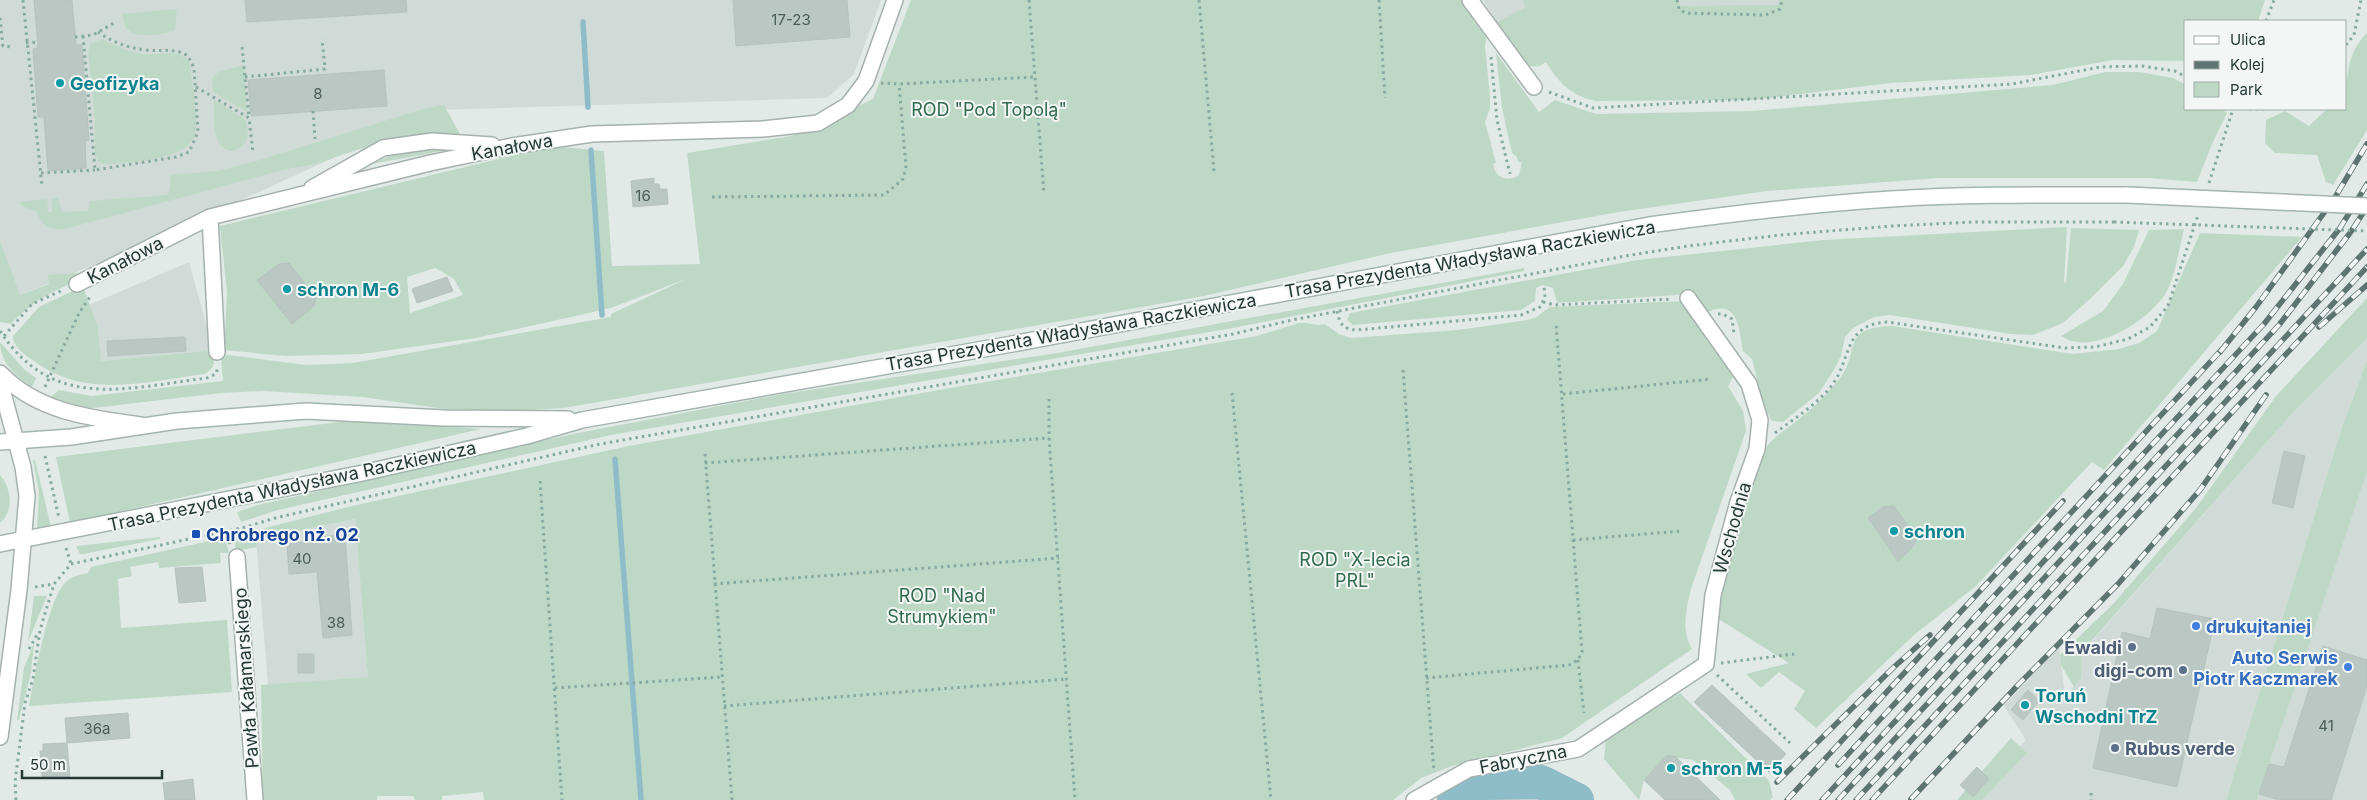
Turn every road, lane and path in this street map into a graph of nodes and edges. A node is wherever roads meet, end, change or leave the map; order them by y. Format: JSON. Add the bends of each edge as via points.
{"nodes":[{"id":1,"x":22,"y":0,"type":"edge"},
{"id":2,"x":895,"y":0,"type":"edge"},
{"id":3,"x":1029,"y":0,"type":"edge"},
{"id":4,"x":1199,"y":0,"type":"edge"},
{"id":5,"x":1379,"y":0,"type":"edge"},
{"id":6,"x":1470,"y":0,"type":"edge"},
{"id":7,"x":1677,"y":0,"type":"edge"},
{"id":8,"x":1782,"y":0,"type":"edge"},
{"id":9,"x":2274,"y":0,"type":"edge"},
{"id":10,"x":2361,"y":0,"type":"edge"},
{"id":11,"x":0,"y":18,"type":"edge"},
{"id":12,"x":2266,"y":20,"type":"edge"},
{"id":13,"x":114,"y":23,"type":"dead end"},
{"id":14,"x":98,"y":32,"type":"junction"},
{"id":15,"x":82,"y":36,"type":"junction"},
{"id":16,"x":75,"y":37,"type":"dead end"},
{"id":17,"x":322,"y":39,"type":"dead end"},
{"id":18,"x":37,"y":42,"type":"dead end"},
{"id":19,"x":26,"y":43,"type":"junction"},
{"id":20,"x":2347,"y":43,"type":"edge"},
{"id":21,"x":11,"y":47,"type":"dead end"},
{"id":22,"x":242,"y":47,"type":"dead end"},
{"id":23,"x":1491,"y":55,"type":"dead end"},
{"id":24,"x":245,"y":76,"type":"junction"},
{"id":25,"x":2184,"y":76,"type":"edge"},
{"id":26,"x":1035,"y":78,"type":"junction"},
{"id":27,"x":866,"y":82,"type":"junction"},
{"id":28,"x":899,"y":84,"type":"junction"},
{"id":29,"x":195,"y":87,"type":"junction"},
{"id":30,"x":1534,"y":87,"type":"joint"},
{"id":31,"x":1385,"y":98,"type":"dead end"},
{"id":32,"x":2233,"y":110,"type":"edge"},
{"id":33,"x":313,"y":111,"type":"dead end"},
{"id":34,"x":249,"y":118,"type":"junction"},
{"id":35,"x":315,"y":138,"type":"dead end"},
{"id":36,"x":512,"y":146,"type":"junction"},
{"id":37,"x":253,"y":152,"type":"dead end"},
{"id":38,"x":95,"y":170,"type":"junction"},
{"id":39,"x":1214,"y":171,"type":"dead end"},
{"id":40,"x":41,"y":173,"type":"junction"},
{"id":41,"x":1510,"y":174,"type":"dead end"},
{"id":42,"x":2208,"y":184,"type":"dead end"},
{"id":43,"x":42,"y":186,"type":"dead end"},
{"id":44,"x":1044,"y":194,"type":"dead end"},
{"id":45,"x":300,"y":196,"type":"junction"},
{"id":46,"x":712,"y":197,"type":"dead end"},
{"id":47,"x":2367,"y":206,"type":"edge"},
{"id":48,"x":2199,"y":212,"type":"dead end"},
{"id":49,"x":210,"y":217,"type":"junction"},
{"id":50,"x":2367,"y":231,"type":"edge"},
{"id":51,"x":77,"y":284,"type":"joint"},
{"id":52,"x":1544,"y":286,"type":"dead end"},
{"id":53,"x":92,"y":294,"type":"dead end"},
{"id":54,"x":1688,"y":298,"type":"joint"},
{"id":55,"x":1543,"y":302,"type":"junction"},
{"id":56,"x":1337,"y":311,"type":"junction"},
{"id":57,"x":1556,"y":324,"type":"dead end"},
{"id":58,"x":0,"y":330,"type":"edge"},
{"id":59,"x":4,"y":336,"type":"junction"},
{"id":60,"x":217,"y":352,"type":"joint"},
{"id":61,"x":1403,"y":370,"type":"dead end"},
{"id":62,"x":0,"y":373,"type":"edge"},
{"id":63,"x":49,"y":378,"type":"junction"},
{"id":64,"x":1711,"y":379,"type":"dead end"},
{"id":65,"x":0,"y":382,"type":"edge"},
{"id":66,"x":1232,"y":393,"type":"dead end"},
{"id":67,"x":1562,"y":394,"type":"junction"},
{"id":68,"x":1049,"y":399,"type":"dead end"},
{"id":69,"x":39,"y":402,"type":"junction"},
{"id":70,"x":582,"y":420,"type":"junction"},
{"id":71,"x":147,"y":426,"type":"junction"},
{"id":72,"x":1049,"y":438,"type":"junction"},
{"id":73,"x":41,"y":439,"type":"junction"},
{"id":74,"x":16,"y":440,"type":"junction"},
{"id":75,"x":0,"y":442,"type":"edge"},
{"id":76,"x":705,"y":454,"type":"dead end"},
{"id":77,"x":1754,"y":458,"type":"junction"},
{"id":78,"x":705,"y":464,"type":"junction"},
{"id":79,"x":540,"y":481,"type":"dead end"},
{"id":80,"x":1682,"y":531,"type":"dead end"},
{"id":81,"x":62,"y":533,"type":"junction"},
{"id":82,"x":24,"y":539,"type":"junction"},
{"id":83,"x":1573,"y":540,"type":"junction"},
{"id":84,"x":0,"y":544,"type":"edge"},
{"id":85,"x":237,"y":557,"type":"dead end"},
{"id":86,"x":1059,"y":558,"type":"junction"},
{"id":87,"x":54,"y":584,"type":"dead end"},
{"id":88,"x":714,"y":584,"type":"junction"},
{"id":89,"x":1794,"y":654,"type":"dead end"},
{"id":90,"x":1578,"y":660,"type":"junction"},
{"id":91,"x":1706,"y":664,"type":"junction"},
{"id":92,"x":722,"y":677,"type":"junction"},
{"id":93,"x":1426,"y":678,"type":"junction"},
{"id":94,"x":1066,"y":679,"type":"junction"},
{"id":95,"x":554,"y":688,"type":"junction"},
{"id":96,"x":724,"y":706,"type":"junction"},
{"id":97,"x":1584,"y":713,"type":"dead end"},
{"id":98,"x":2,"y":716,"type":"edge"},
{"id":99,"x":0,"y":737,"type":"edge"},
{"id":100,"x":1790,"y":743,"type":"dead end"},
{"id":101,"x":1435,"y":787,"type":"junction"},
{"id":102,"x":2091,"y":793,"type":"dead end"},
{"id":103,"x":16,"y":800,"type":"edge"},
{"id":104,"x":254,"y":800,"type":"edge"},
{"id":105,"x":562,"y":800,"type":"edge"},
{"id":106,"x":732,"y":800,"type":"edge"},
{"id":107,"x":1075,"y":800,"type":"edge"},
{"id":108,"x":1271,"y":800,"type":"edge"},
{"id":109,"x":1414,"y":800,"type":"edge"},
{"id":110,"x":2091,"y":800,"type":"edge"}],
"edges":[{"from":1,"to":19,"type":"path"},
{"from":2,"to":27,"type":"main road","name":"Kanałowa"},
{"from":3,"to":26,"type":"path"},
{"from":4,"to":39,"type":"path"},
{"from":5,"to":31,"type":"path"},
{"from":6,"to":30,"type":"main road"},
{"from":7,"to":8,"type":"path","via":[[1679,9],[1685,13],[1766,15],[1780,9]]},
{"from":9,"to":12,"type":"path"},
{"from":10,"to":20,"type":"path","via":[[2354,35]]},
{"from":11,"to":21,"type":"path","via":[[3,46]]},
{"from":13,"to":14,"type":"path"},
{"from":14,"to":15,"type":"path"},
{"from":14,"to":29,"type":"path","via":[[128,47],[180,51],[192,61]]},
{"from":15,"to":16,"type":"path"},
{"from":15,"to":38,"type":"path"},
{"from":17,"to":24,"type":"path","via":[[325,69]]},
{"from":18,"to":19,"type":"path"},
{"from":19,"to":40,"type":"path"},
{"from":22,"to":24,"type":"path"},
{"from":23,"to":41,"type":"path","via":[[1497,120]]},
{"from":24,"to":34,"type":"path"},
{"from":25,"to":30,"type":"path","via":[[2175,71],[2142,66],[2100,68],[2012,84],[1593,108]]},
{"from":26,"to":28,"type":"path"},
{"from":26,"to":44,"type":"path"},
{"from":27,"to":28,"type":"path"},
{"from":27,"to":36,"type":"main road","name":"Kanałowa","via":[[848,106],[818,123],[592,134]]},
{"from":28,"to":46,"type":"path","via":[[906,168],[903,179],[884,195]]},
{"from":29,"to":34,"type":"path"},
{"from":29,"to":38,"type":"path","via":[[198,132],[189,152]]},
{"from":32,"to":42,"type":"path"},
{"from":33,"to":35,"type":"path"},
{"from":34,"to":37,"type":"path"},
{"from":36,"to":45,"type":"main road","name":"Kanałowa"},
{"from":36,"to":45,"type":"main road","via":[[432,141],[382,148]]},
{"from":38,"to":40,"type":"path"},
{"from":40,"to":43,"type":"path"},
{"from":45,"to":49,"type":"main road","name":"Kanałowa"},
{"from":47,"to":70,"type":"main road","name":"Trasa Prezydenta Władysława Raczkiewicza","bridge":true,"via":[[2127,195],[2002,195],[1891,199],[1738,213],[1649,225],[1012,344]]},
{"from":48,"to":77,"type":"path","via":[[2168,306],[2150,327],[2128,340],[2095,347],[2065,348],[1887,322],[1874,323],[1855,334],[1841,371],[1830,387],[1768,438]]},
{"from":49,"to":51,"type":"main road","name":"Kanałowa"},
{"from":49,"to":60,"type":"main road"},
{"from":50,"to":56,"type":"path","bridge":true,"via":[[2114,222],[1973,222],[1892,226],[1780,235],[1625,256]]},
{"from":51,"to":59,"type":"path","via":[[32,304]]},
{"from":52,"to":55,"type":"path"},
{"from":53,"to":63,"type":"path","via":[[79,313]]},
{"from":54,"to":55,"type":"path","via":[[1555,305]]},
{"from":54,"to":77,"type":"main road","name":"Wschodnia","via":[[1753,393],[1760,420]]},
{"from":55,"to":56,"type":"path","via":[[1534,311],[1521,315],[1357,330],[1341,325]]},
{"from":56,"to":81,"type":"path","via":[[1233,334],[600,444],[246,527],[71,564]]},
{"from":57,"to":67,"type":"path"},
{"from":58,"to":59,"type":"path"},
{"from":59,"to":63,"type":"path","via":[[29,365]]},
{"from":60,"to":63,"type":"path","via":[[216,374],[207,378],[115,390],[90,390]]},
{"from":61,"to":93,"type":"path"},
{"from":62,"to":69,"type":"main road"},
{"from":63,"to":69,"type":"path"},
{"from":64,"to":67,"type":"path"},
{"from":65,"to":74,"type":"main road"},
{"from":66,"to":108,"type":"path"},
{"from":67,"to":83,"type":"path"},
{"from":68,"to":72,"type":"path"},
{"from":69,"to":71,"type":"main road","via":[[68,413]]},
{"from":70,"to":71,"type":"main road","name":"Trasa Prezydenta Władysława Raczkiewicza","via":[[306,411]]},
{"from":70,"to":81,"type":"main road","name":"Trasa Prezydenta Władysława Raczkiewicza","via":[[527,436],[358,474]]},
{"from":71,"to":73,"type":"main road","name":"Trasa Prezydenta Władysława Raczkiewicza"},
{"from":72,"to":78,"type":"path"},
{"from":72,"to":86,"type":"path"},
{"from":73,"to":74,"type":"main road","name":"Trasa Prezydenta Władysława Raczkiewicza"},
{"from":73,"to":81,"type":"path"},
{"from":74,"to":75,"type":"main road","name":"Trasa Prezydenta Władysława Raczkiewicza"},
{"from":74,"to":82,"type":"main road","via":[[27,496]]},
{"from":76,"to":78,"type":"path"},
{"from":77,"to":91,"type":"main road","name":"Wschodnia","via":[[1738,502],[1713,595]]},
{"from":78,"to":88,"type":"path"},
{"from":79,"to":95,"type":"path"},
{"from":80,"to":83,"type":"path"},
{"from":81,"to":82,"type":"main road","name":"Trasa Prezydenta Władysława Raczkiewicza"},
{"from":82,"to":84,"type":"main road","name":"Trasa Prezydenta Władysława Raczkiewicza"},
{"from":82,"to":98,"type":"main road"},
{"from":83,"to":90,"type":"path","via":[[1583,642]]},
{"from":85,"to":104,"type":"main road","name":"Pawła Kałamarskiego"},
{"from":86,"to":88,"type":"path"},
{"from":86,"to":94,"type":"path"},
{"from":87,"to":103,"type":"path","via":[[40,630],[33,679],[25,703],[15,782]]},
{"from":88,"to":92,"type":"path"},
{"from":89,"to":91,"type":"path"},
{"from":90,"to":93,"type":"path","via":[[1569,665]]},
{"from":90,"to":97,"type":"path"},
{"from":91,"to":100,"type":"path"},
{"from":91,"to":101,"type":"main road","name":"Fabryczna","via":[[1578,748],[1469,769]]},
{"from":92,"to":95,"type":"path"},
{"from":92,"to":96,"type":"path"},
{"from":93,"to":101,"type":"path"},
{"from":94,"to":96,"type":"path"},
{"from":94,"to":107,"type":"path"},
{"from":95,"to":105,"type":"path"},
{"from":96,"to":106,"type":"path"},
{"from":98,"to":99,"type":"main road"},
{"from":101,"to":109,"type":"main road","name":"Fabryczna"},
{"from":102,"to":110,"type":"path"}]}
